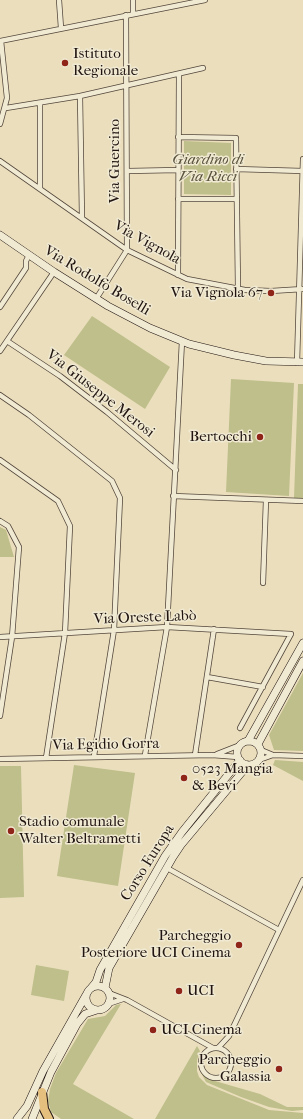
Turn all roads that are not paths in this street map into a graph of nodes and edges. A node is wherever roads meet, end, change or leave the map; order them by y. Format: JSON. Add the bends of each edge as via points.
{"nodes":[{"id":1,"x":59,"y":0,"type":"edge"},
{"id":2,"x":133,"y":0,"type":"edge"},
{"id":3,"x":205,"y":0,"type":"edge"},
{"id":4,"x":176,"y":3,"type":"edge"},
{"id":5,"x":133,"y":13,"type":"junction"},
{"id":6,"x":126,"y":15,"type":"junction"},
{"id":7,"x":61,"y":28,"type":"junction"},
{"id":8,"x":0,"y":41,"type":"edge"},
{"id":9,"x":203,"y":68,"type":"dead end"},
{"id":10,"x":178,"y":75,"type":"junction"},
{"id":11,"x":126,"y":86,"type":"junction"},
{"id":12,"x":80,"y":96,"type":"junction"},
{"id":13,"x":40,"y":103,"type":"junction"},
{"id":14,"x":6,"y":108,"type":"junction"},
{"id":15,"x":0,"y":124,"type":"edge"},
{"id":16,"x":178,"y":137,"type":"junction"},
{"id":17,"x":303,"y":159,"type":"edge"},
{"id":18,"x":0,"y":161,"type":"edge"},
{"id":19,"x":236,"y":169,"type":"junction"},
{"id":20,"x":178,"y":170,"type":"junction"},
{"id":21,"x":303,"y":170,"type":"edge"},
{"id":22,"x":128,"y":171,"type":"junction"},
{"id":23,"x":40,"y":189,"type":"junction"},
{"id":24,"x":178,"y":199,"type":"junction"},
{"id":25,"x":236,"y":199,"type":"junction"},
{"id":26,"x":82,"y":218,"type":"junction"},
{"id":27,"x":0,"y":235,"type":"edge"},
{"id":28,"x":127,"y":250,"type":"junction"},
{"id":29,"x":29,"y":255,"type":"junction"},
{"id":30,"x":54,"y":272,"type":"junction"},
{"id":31,"x":178,"y":275,"type":"junction"},
{"id":32,"x":238,"y":289,"type":"junction"},
{"id":33,"x":301,"y":289,"type":"edge"},
{"id":34,"x":96,"y":299,"type":"junction"},
{"id":35,"x":0,"y":307,"type":"edge"},
{"id":36,"x":7,"y":341,"type":"junction"},
{"id":37,"x":182,"y":341,"type":"junction"},
{"id":38,"x":0,"y":351,"type":"edge"},
{"id":39,"x":300,"y":362,"type":"edge"},
{"id":40,"x":0,"y":395,"type":"edge"},
{"id":41,"x":0,"y":460,"type":"edge"},
{"id":42,"x":176,"y":470,"type":"junction"},
{"id":43,"x":173,"y":496,"type":"junction"},
{"id":44,"x":266,"y":500,"type":"junction"},
{"id":45,"x":303,"y":502,"type":"edge"},
{"id":46,"x":0,"y":520,"type":"edge"},
{"id":47,"x":263,"y":583,"type":"dead end"},
{"id":48,"x":167,"y":627,"type":"junction"},
{"id":49,"x":214,"y":629,"type":"junction"},
{"id":50,"x":114,"y":630,"type":"junction"},
{"id":51,"x":66,"y":634,"type":"junction"},
{"id":52,"x":0,"y":637,"type":"edge"},
{"id":53,"x":12,"y":637,"type":"junction"},
{"id":54,"x":303,"y":643,"type":"edge"},
{"id":55,"x":303,"y":661,"type":"edge"},
{"id":56,"x":207,"y":677,"type":"junction"},
{"id":57,"x":263,"y":687,"type":"junction"},
{"id":58,"x":1,"y":699,"type":"edge"},
{"id":59,"x":0,"y":716,"type":"edge"},
{"id":60,"x":240,"y":728,"type":"dead end"},
{"id":61,"x":248,"y":741,"type":"junction"},
{"id":62,"x":240,"y":745,"type":"junction"},
{"id":63,"x":260,"y":747,"type":"junction"},
{"id":64,"x":195,"y":755,"type":"junction"},
{"id":65,"x":212,"y":755,"type":"junction"},
{"id":66,"x":273,"y":755,"type":"junction"},
{"id":67,"x":94,"y":756,"type":"junction"},
{"id":68,"x":145,"y":756,"type":"junction"},
{"id":69,"x":303,"y":756,"type":"edge"},
{"id":70,"x":46,"y":758,"type":"junction"},
{"id":71,"x":0,"y":759,"type":"edge"},
{"id":72,"x":239,"y":759,"type":"junction"},
{"id":73,"x":259,"y":760,"type":"junction"},
{"id":74,"x":248,"y":765,"type":"junction"},
{"id":75,"x":167,"y":868,"type":"junction"},
{"id":76,"x":303,"y":880,"type":"edge"},
{"id":77,"x":279,"y":930,"type":"junction"},
{"id":78,"x":91,"y":988,"type":"junction"},
{"id":79,"x":107,"y":991,"type":"junction"},
{"id":80,"x":86,"y":995,"type":"junction"},
{"id":81,"x":123,"y":999,"type":"junction"},
{"id":82,"x":108,"y":1004,"type":"junction"},
{"id":83,"x":96,"y":1010,"type":"junction"},
{"id":84,"x":229,"y":1036,"type":"junction"},
{"id":85,"x":201,"y":1042,"type":"junction"},
{"id":86,"x":216,"y":1048,"type":"junction"},
{"id":87,"x":205,"y":1053,"type":"junction"},
{"id":88,"x":227,"y":1053,"type":"junction"},
{"id":89,"x":42,"y":1092,"type":"junction"},
{"id":90,"x":17,"y":1119,"type":"edge"},
{"id":91,"x":32,"y":1119,"type":"edge"},
{"id":92,"x":48,"y":1119,"type":"edge"}],
"edges":[{"from":1,"to":7,"type":"street"},
{"from":2,"to":5,"type":"street"},
{"from":3,"to":4,"type":"street"},
{"from":4,"to":5,"type":"street"},
{"from":5,"to":6,"type":"street"},
{"from":6,"to":7,"type":"street"},
{"from":6,"to":11,"type":"street","name":"Via Guercino"},
{"from":7,"to":8,"type":"street"},
{"from":8,"to":14,"type":"street"},
{"from":9,"to":10,"type":"street"},
{"from":10,"to":11,"type":"street"},
{"from":10,"to":16,"type":"street"},
{"from":11,"to":12,"type":"street"},
{"from":11,"to":22,"type":"street","name":"Via Guercino"},
{"from":12,"to":13,"type":"street"},
{"from":12,"to":26,"type":"street"},
{"from":13,"to":14,"type":"street"},
{"from":13,"to":23,"type":"street"},
{"from":14,"to":15,"type":"street"},
{"from":16,"to":19,"type":"street","via":[[236,138]]},
{"from":16,"to":20,"type":"street"},
{"from":17,"to":21,"type":"street"},
{"from":18,"to":23,"type":"street","name":"Via Vignola"},
{"from":19,"to":21,"type":"street"},
{"from":19,"to":25,"type":"street"},
{"from":20,"to":22,"type":"street"},
{"from":20,"to":24,"type":"street"},
{"from":21,"to":33,"type":"street"},
{"from":22,"to":28,"type":"street","name":"Via Guercino"},
{"from":23,"to":26,"type":"street","name":"Via Vignola"},
{"from":24,"to":25,"type":"street"},
{"from":24,"to":31,"type":"street"},
{"from":25,"to":32,"type":"street"},
{"from":26,"to":28,"type":"street","name":"Via Vignola"},
{"from":27,"to":29,"type":"main road","name":"Via Rodolfo Boselli"},
{"from":28,"to":31,"type":"street","name":"Via Vignola"},
{"from":28,"to":34,"type":"street"},
{"from":29,"to":30,"type":"main road","name":"Via Rodolfo Boselli"},
{"from":29,"to":35,"type":"street","via":[[26,268]]},
{"from":30,"to":34,"type":"main road","name":"Via Rodolfo Boselli"},
{"from":30,"to":36,"type":"street"},
{"from":31,"to":32,"type":"street","name":"Via Vignola"},
{"from":32,"to":33,"type":"street","name":"Via Vignola"},
{"from":33,"to":39,"type":"street"},
{"from":34,"to":37,"type":"main road","name":"Via Rodolfo Boselli","via":[[134,321]]},
{"from":36,"to":38,"type":"street"},
{"from":36,"to":42,"type":"street","name":"Via Giuseppe Merosi","via":[[101,407]]},
{"from":37,"to":39,"type":"main road","name":"Via Rodolfo Boselli","via":[[234,355]]},
{"from":37,"to":42,"type":"street"},
{"from":40,"to":50,"type":"street","via":[[112,481],[120,498]]},
{"from":41,"to":51,"type":"street","via":[[58,501],[70,526]]},
{"from":42,"to":43,"type":"street"},
{"from":43,"to":44,"type":"street"},
{"from":43,"to":48,"type":"street"},
{"from":44,"to":45,"type":"street"},
{"from":44,"to":47,"type":"street"},
{"from":46,"to":53,"type":"street","via":[[8,526],[19,547]]},
{"from":48,"to":49,"type":"street","name":"Via Oreste Labò"},
{"from":48,"to":50,"type":"street","name":"Via Oreste Labò"},
{"from":48,"to":68,"type":"street"},
{"from":49,"to":56,"type":"street"},
{"from":49,"to":57,"type":"street","name":"Via Oreste Labò","via":[[291,634]]},
{"from":50,"to":51,"type":"street","name":"Via Oreste Labò"},
{"from":50,"to":67,"type":"street"},
{"from":51,"to":53,"type":"street","name":"Via Oreste Labò"},
{"from":51,"to":70,"type":"street"},
{"from":52,"to":53,"type":"street","name":"Via Oreste Labò"},
{"from":53,"to":58,"type":"street"},
{"from":54,"to":61,"type":"main road"},
{"from":55,"to":63,"type":"main road"},
{"from":56,"to":57,"type":"street"},
{"from":56,"to":64,"type":"street"},
{"from":57,"to":60,"type":"street"},
{"from":58,"to":59,"type":"street"},
{"from":61,"to":62,"type":"main road"},
{"from":61,"to":63,"type":"main road"},
{"from":62,"to":65,"type":"street","name":"Via Egidio Gorra"},
{"from":62,"to":72,"type":"main road","name":"Corso Europa","via":[[237,751]]},
{"from":63,"to":66,"type":"street"},
{"from":63,"to":73,"type":"main road"},
{"from":64,"to":65,"type":"street","name":"Via Egidio Gorra"},
{"from":64,"to":68,"type":"street","name":"Via Egidio Gorra"},
{"from":65,"to":72,"type":"street","name":"Via Egidio Gorra"},
{"from":66,"to":69,"type":"street"},
{"from":66,"to":73,"type":"street"},
{"from":67,"to":68,"type":"street","name":"Via Egidio Gorra"},
{"from":67,"to":70,"type":"street","name":"Via Egidio Gorra"},
{"from":70,"to":71,"type":"street","name":"Via Egidio Gorra"},
{"from":72,"to":74,"type":"main road"},
{"from":72,"to":78,"type":"main road","name":"Corso Europa","via":[[165,856]]},
{"from":73,"to":74,"type":"main road","name":"Corso Europa"},
{"from":74,"to":75,"type":"main road","name":"Corso Europa","via":[[181,845]]},
{"from":75,"to":77,"type":"street"},
{"from":75,"to":79,"type":"main road","name":"Corso Europa","via":[[109,968]]},
{"from":76,"to":77,"type":"street"},
{"from":77,"to":84,"type":"street"},
{"from":78,"to":79,"type":"main road","via":[[98,986]]},
{"from":78,"to":80,"type":"main road"},
{"from":79,"to":81,"type":"street"},
{"from":79,"to":82,"type":"main road"},
{"from":80,"to":83,"type":"main road","via":[[88,1005]]},
{"from":80,"to":90,"type":"main road","via":[[43,1071],[27,1106]]},
{"from":81,"to":82,"type":"street"},
{"from":81,"to":85,"type":"street"},
{"from":82,"to":83,"type":"main road","via":[[103,1009]]},
{"from":83,"to":89,"type":"main road","via":[[88,1012],[80,1019]]},
{"from":84,"to":86,"type":"street"},
{"from":84,"to":88,"type":"street"},
{"from":85,"to":86,"type":"street"},
{"from":85,"to":87,"type":"street"},
{"from":86,"to":87,"type":"street"},
{"from":86,"to":88,"type":"street"},
{"from":87,"to":88,"type":"street","via":[[201,1061],[203,1070],[214,1078],[224,1076],[230,1067],[231,1062]]},
{"from":89,"to":91,"type":"main road"},
{"from":89,"to":92,"type":"highway"}]}
